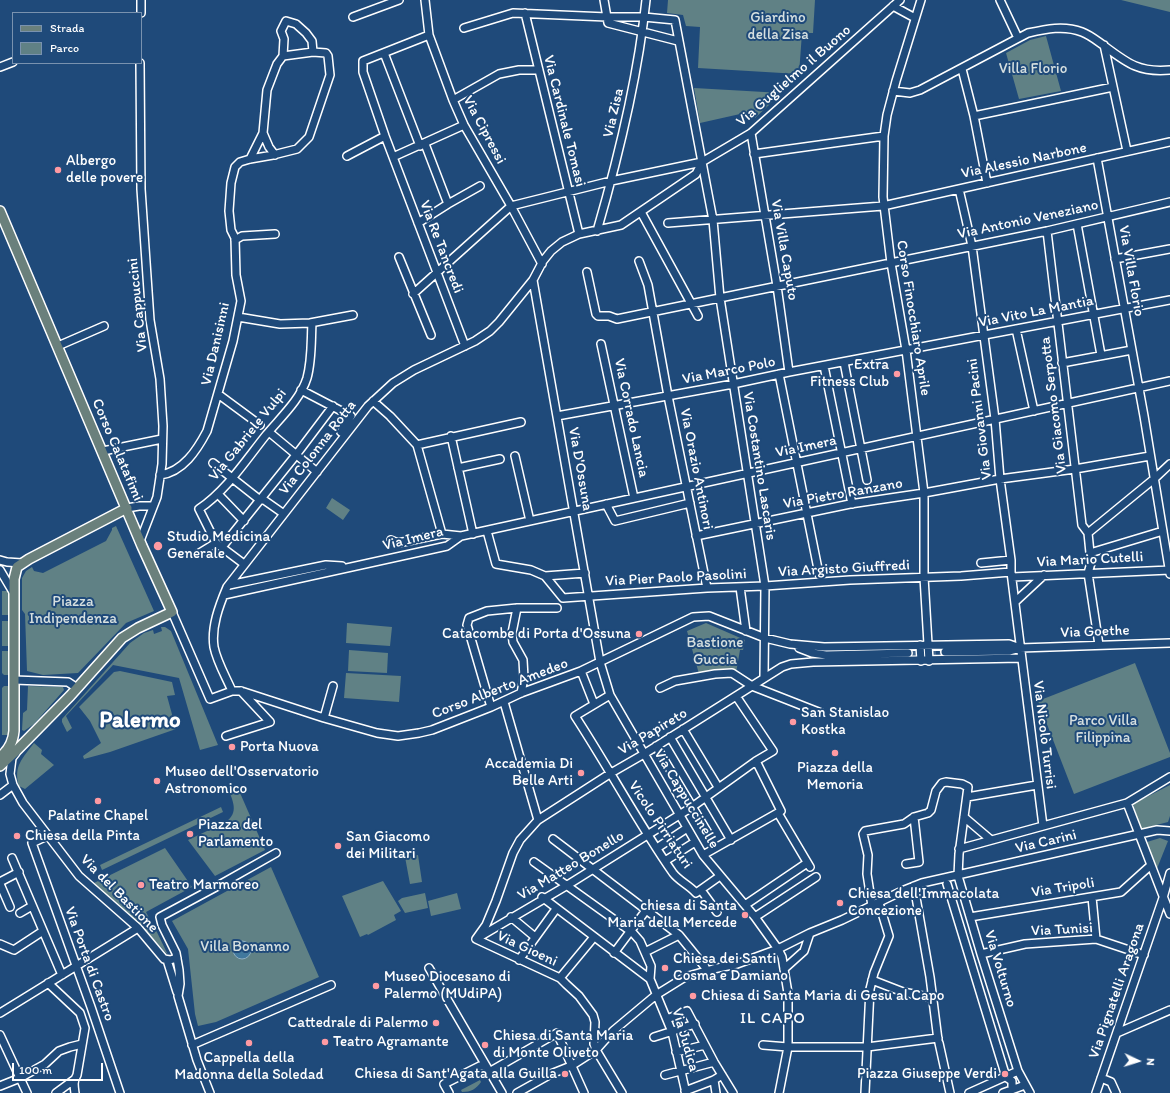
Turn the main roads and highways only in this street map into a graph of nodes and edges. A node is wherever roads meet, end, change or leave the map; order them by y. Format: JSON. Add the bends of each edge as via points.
{"nodes":[{"id":1,"x":0,"y":211,"type":"edge"},
{"id":2,"x":127,"y":508,"type":"junction"},
{"id":3,"x":14,"y":731,"type":"junction"},
{"id":4,"x":28,"y":738,"type":"junction"},
{"id":5,"x":0,"y":757,"type":"edge"},
{"id":6,"x":0,"y":766,"type":"edge"}],
"edges":[{"from":1,"to":2,"type":"main road","name":"Corso Calatafimi"},
{"from":2,"to":3,"type":"main road","via":[[17,567],[14,579]]},
{"from":2,"to":4,"type":"main road","name":"Corso Calatafimi","via":[[172,612],[122,638]]},
{"from":3,"to":4,"type":"main road","via":[[19,740]]},
{"from":3,"to":5,"type":"main road","via":[[9,748]]},
{"from":4,"to":6,"type":"main road"}]}
